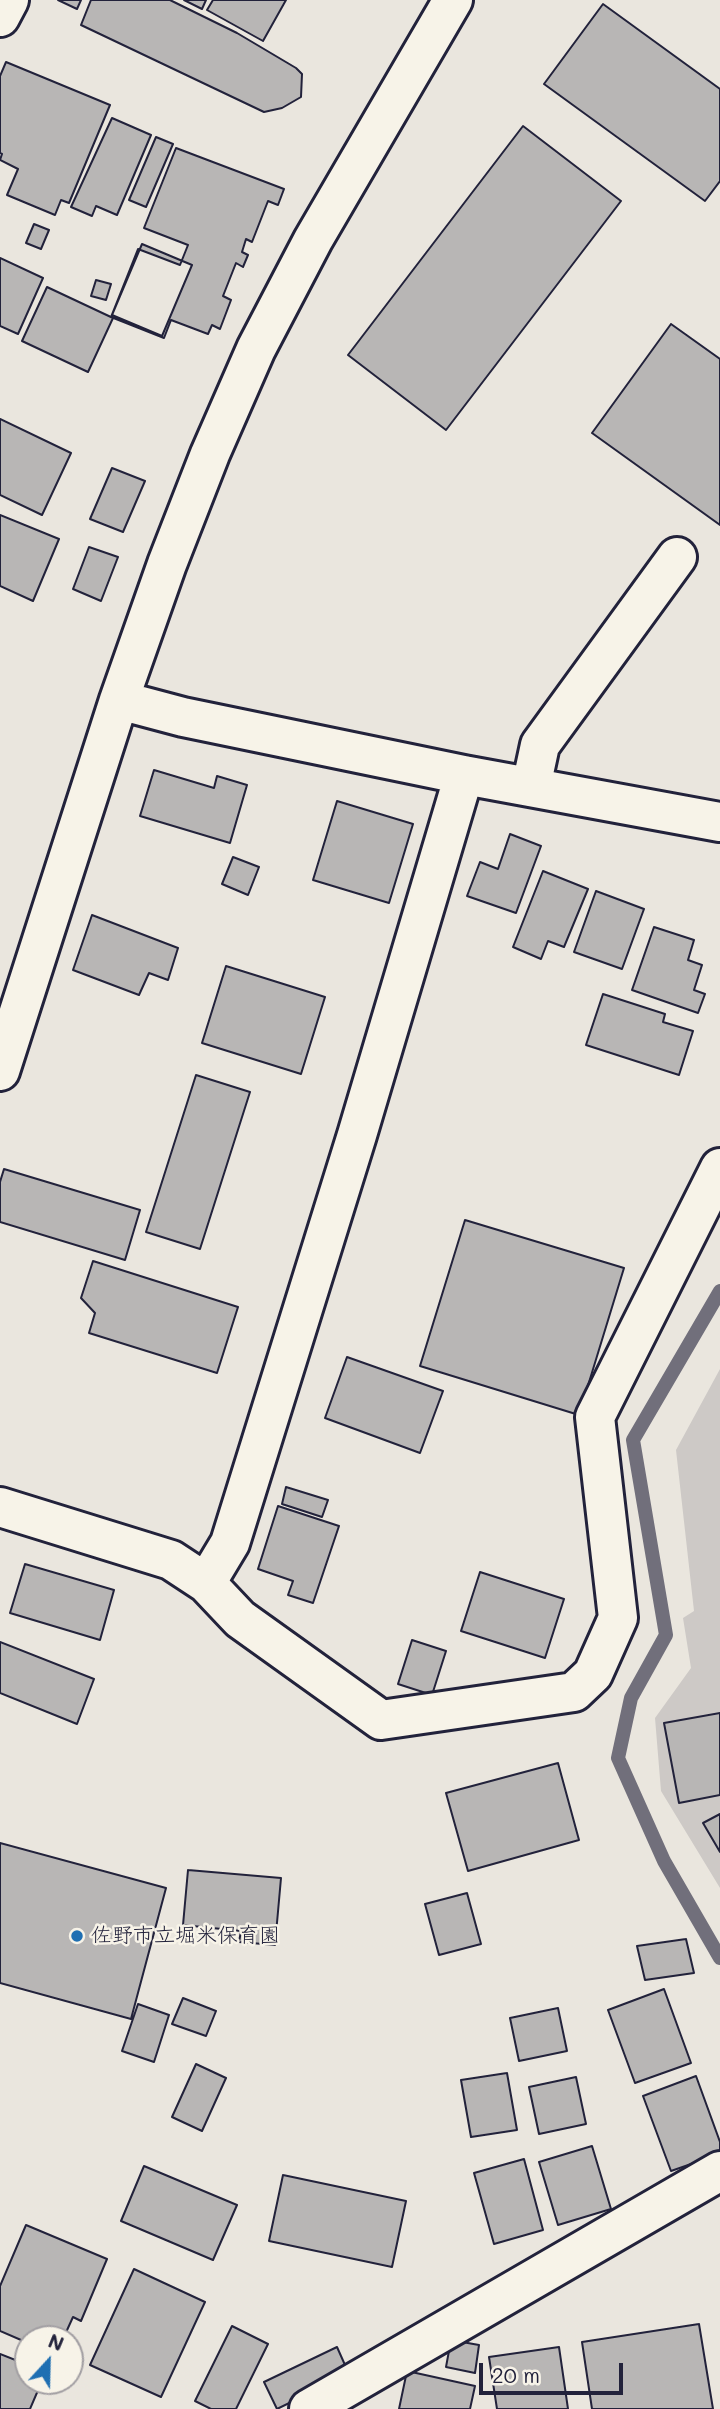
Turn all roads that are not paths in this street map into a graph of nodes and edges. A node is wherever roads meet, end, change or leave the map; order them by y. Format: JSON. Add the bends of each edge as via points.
{"nodes":[{"id":1,"x":9,"y":0,"type":"edge"},
{"id":2,"x":453,"y":0,"type":"edge"},
{"id":3,"x":0,"y":17,"type":"edge"},
{"id":4,"x":677,"y":557,"type":"dead end"},
{"id":5,"x":120,"y":699,"type":"junction"},
{"id":6,"x":464,"y":775,"type":"junction"},
{"id":7,"x":531,"y":787,"type":"junction"},
{"id":8,"x":720,"y":822,"type":"edge"},
{"id":9,"x":0,"y":1071,"type":"edge"},
{"id":10,"x":720,"y":1168,"type":"edge"},
{"id":11,"x":0,"y":1507,"type":"edge"},
{"id":12,"x":206,"y":1583,"type":"junction"},
{"id":13,"x":720,"y":2171,"type":"edge"},
{"id":14,"x":309,"y":2409,"type":"edge"}],
"edges":[{"from":1,"to":3,"type":"street"},
{"from":2,"to":5,"type":"street","via":[[313,240],[256,348],[210,454]]},
{"from":4,"to":7,"type":"street","via":[[540,745]]},
{"from":5,"to":6,"type":"street","via":[[183,717]]},
{"from":5,"to":9,"type":"street"},
{"from":6,"to":7,"type":"street"},
{"from":6,"to":12,"type":"street","via":[[230,1543]]},
{"from":7,"to":8,"type":"street"},
{"from":10,"to":12,"type":"street","via":[[595,1417],[618,1618],[593,1674],[574,1692],[381,1720],[240,1619]]},
{"from":11,"to":12,"type":"street","via":[[171,1560]]},
{"from":13,"to":14,"type":"street"}]}
